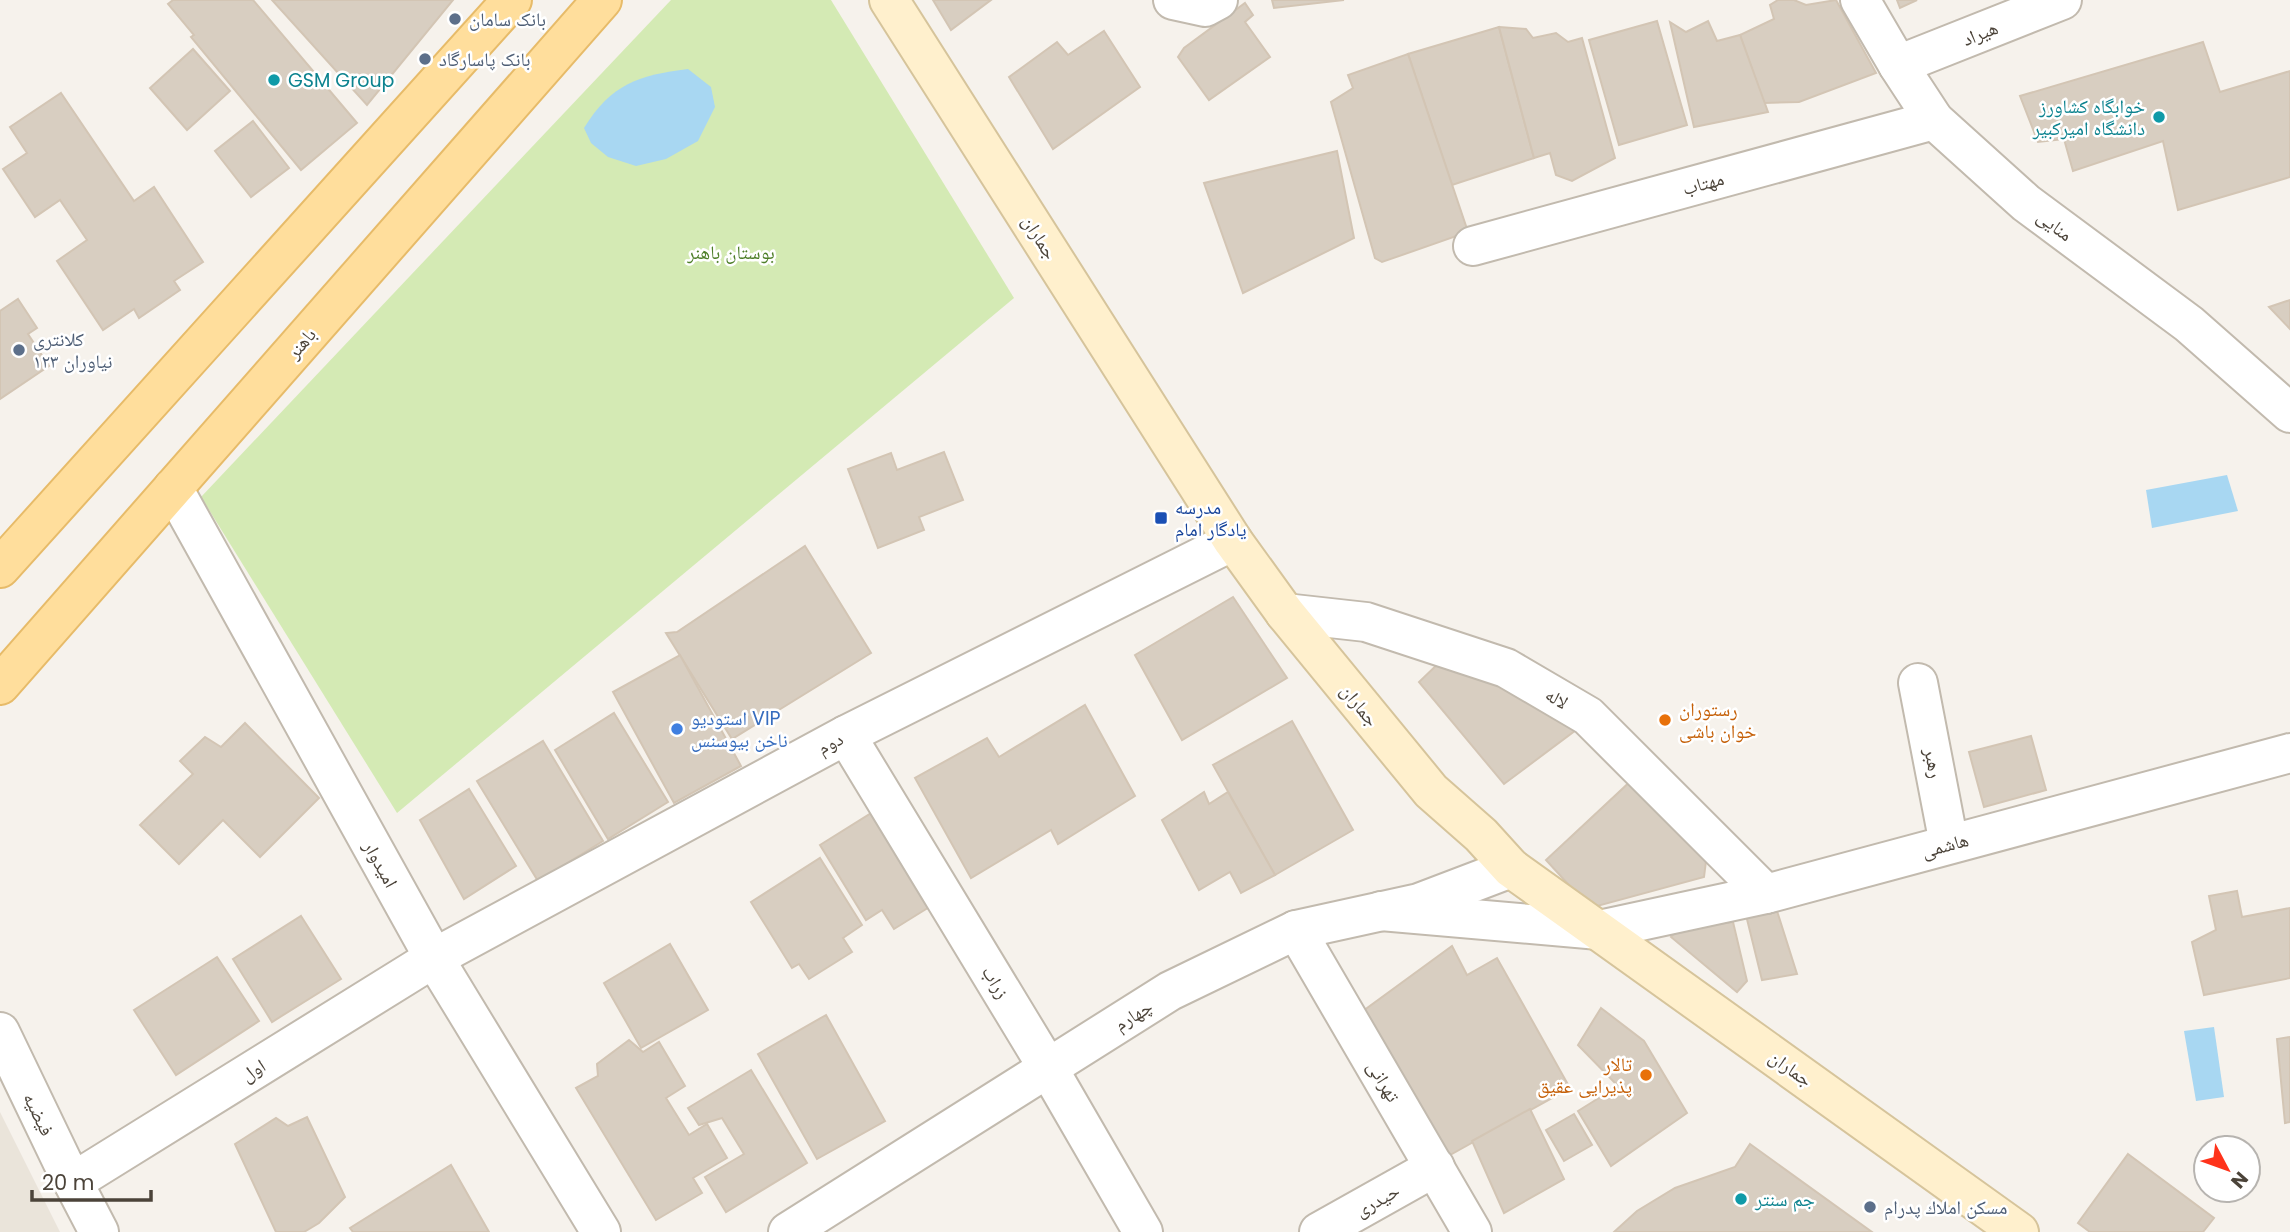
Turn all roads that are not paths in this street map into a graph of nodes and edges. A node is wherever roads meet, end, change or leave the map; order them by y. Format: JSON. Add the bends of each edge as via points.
{"nodes":[{"id":1,"x":512,"y":0,"type":"edge"},
{"id":2,"x":601,"y":0,"type":"edge"},
{"id":3,"x":889,"y":0,"type":"edge"},
{"id":4,"x":1173,"y":0,"type":"edge"},
{"id":5,"x":1218,"y":0,"type":"edge"},
{"id":6,"x":1860,"y":0,"type":"edge"},
{"id":7,"x":2062,"y":0,"type":"edge"},
{"id":8,"x":1898,"y":65,"type":"junction"},
{"id":9,"x":1934,"y":120,"type":"junction"},
{"id":10,"x":1473,"y":246,"type":"dead end"},
{"id":11,"x":2290,"y":413,"type":"edge"},
{"id":12,"x":173,"y":488,"type":"junction"},
{"id":13,"x":1233,"y":541,"type":"junction"},
{"id":14,"x":0,"y":568,"type":"edge"},
{"id":15,"x":1284,"y":613,"type":"junction"},
{"id":16,"x":1918,"y":683,"type":"dead end"},
{"id":17,"x":0,"y":685,"type":"edge"},
{"id":18,"x":846,"y":735,"type":"junction"},
{"id":19,"x":2290,"y":753,"type":"edge"},
{"id":20,"x":1949,"y":844,"type":"junction"},
{"id":21,"x":1511,"y":868,"type":"junction"},
{"id":22,"x":1766,"y":894,"type":"junction"},
{"id":23,"x":1381,"y":911,"type":"junction"},
{"id":24,"x":1296,"y":930,"type":"junction"},
{"id":25,"x":1599,"y":930,"type":"junction"},
{"id":26,"x":434,"y":958,"type":"junction"},
{"id":27,"x":0,"y":1032,"type":"edge"},
{"id":28,"x":1048,"y":1068,"type":"junction"},
{"id":29,"x":1435,"y":1167,"type":"junction"},
{"id":30,"x":73,"y":1182,"type":"junction"},
{"id":31,"x":99,"y":1232,"type":"edge"},
{"id":32,"x":601,"y":1232,"type":"edge"},
{"id":33,"x":788,"y":1232,"type":"edge"},
{"id":34,"x":1143,"y":1232,"type":"edge"},
{"id":35,"x":1319,"y":1232,"type":"edge"},
{"id":36,"x":1472,"y":1232,"type":"edge"},
{"id":37,"x":2019,"y":1232,"type":"edge"}],
"edges":[{"from":1,"to":14,"type":"main road"},
{"from":2,"to":12,"type":"main road","name":"باهنر"},
{"from":3,"to":13,"type":"main road","name":"جماران"},
{"from":4,"to":5,"type":"street","via":[[1205,7]]},
{"from":6,"to":8,"type":"street","name":"منایی"},
{"from":7,"to":8,"type":"street","name":"هیراد"},
{"from":8,"to":9,"type":"street","name":"منایی"},
{"from":9,"to":10,"type":"street","name":"مهتاب"},
{"from":9,"to":11,"type":"street","name":"منایی","via":[[2026,203],[2189,324]]},
{"from":12,"to":17,"type":"main road","name":"باهنر"},
{"from":12,"to":26,"type":"street","name":"امیدوار"},
{"from":13,"to":15,"type":"main road","name":"جماران"},
{"from":13,"to":18,"type":"street","name":"دوم"},
{"from":15,"to":21,"type":"main road","name":"جماران","via":[[1431,792]]},
{"from":15,"to":22,"type":"street","name":"لاله","via":[[1366,622],[1506,668],[1587,716]]},
{"from":16,"to":20,"type":"street","name":"رهبر"},
{"from":18,"to":26,"type":"street","name":"دوم"},
{"from":18,"to":28,"type":"street","name":"زراب"},
{"from":19,"to":20,"type":"street","name":"هاشمی"},
{"from":20,"to":22,"type":"street","name":"هاشمی"},
{"from":21,"to":23,"type":"street","name":"چهارم"},
{"from":21,"to":25,"type":"main road","name":"جماران"},
{"from":22,"to":25,"type":"street","name":"هاشمی"},
{"from":23,"to":24,"type":"street","name":"چهارم"},
{"from":23,"to":25,"type":"street","name":"هاشمی"},
{"from":24,"to":28,"type":"street","name":"چهارم","via":[[1170,991]]},
{"from":24,"to":29,"type":"street","name":"تهرانی"},
{"from":25,"to":37,"type":"main road","name":"جماران"},
{"from":26,"to":30,"type":"street","name":"اول"},
{"from":26,"to":32,"type":"street","name":"امیدوار"},
{"from":27,"to":30,"type":"street","name":"فیضیه"},
{"from":28,"to":33,"type":"street","name":"چهارم"},
{"from":28,"to":34,"type":"street","name":"زراب"},
{"from":29,"to":35,"type":"street","name":"حیدری"},
{"from":29,"to":36,"type":"street","name":"تهرانی"},
{"from":30,"to":31,"type":"street","name":"فیضیه"}]}
